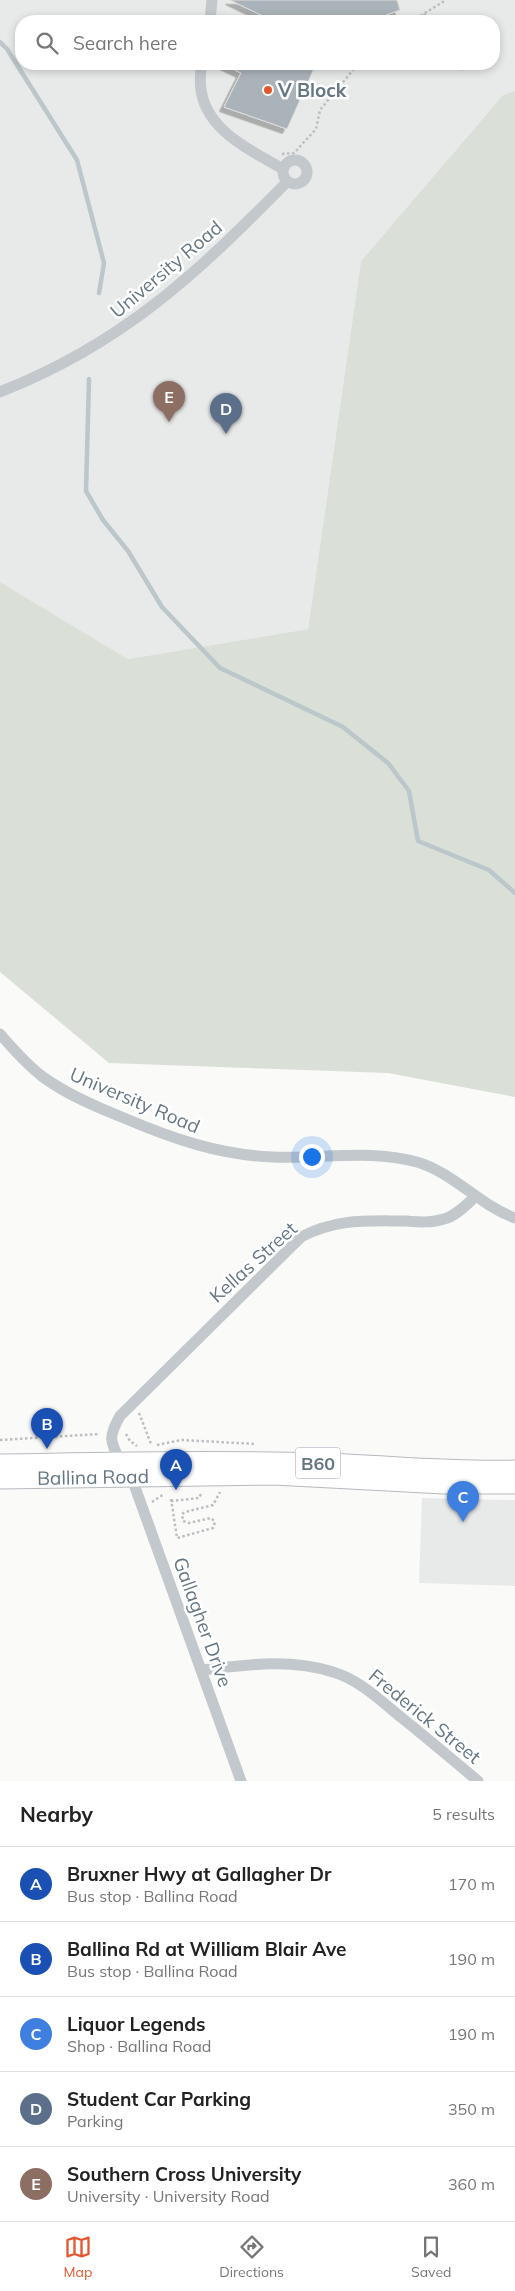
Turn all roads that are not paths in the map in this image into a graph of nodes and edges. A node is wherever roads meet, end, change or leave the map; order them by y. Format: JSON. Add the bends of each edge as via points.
{"nodes":[{"id":1,"x":212,"y":0,"type":"edge"},
{"id":2,"x":211,"y":15,"type":"edge"},
{"id":3,"x":201,"y":70,"type":"edge"},
{"id":4,"x":283,"y":168,"type":"junction"},
{"id":5,"x":288,"y":182,"type":"junction"},
{"id":6,"x":0,"y":392,"type":"edge"},
{"id":7,"x":0,"y":1034,"type":"edge"},
{"id":8,"x":475,"y":1197,"type":"junction"},
{"id":9,"x":515,"y":1218,"type":"edge"},
{"id":10,"x":0,"y":1464,"type":"edge"},
{"id":11,"x":126,"y":1469,"type":"junction"},
{"id":12,"x":515,"y":1470,"type":"edge"},
{"id":13,"x":0,"y":1479,"type":"edge"},
{"id":14,"x":515,"y":1484,"type":"edge"},
{"id":15,"x":201,"y":1670,"type":"junction"},
{"id":16,"x":241,"y":1781,"type":"edge"},
{"id":17,"x":478,"y":1781,"type":"edge"}],
"edges":[{"from":1,"to":2,"type":"street"},
{"from":3,"to":4,"type":"street","via":[[202,98],[216,124],[238,142]]},
{"from":4,"to":5,"type":"street","via":[[283,176]]},
{"from":4,"to":5,"type":"street","via":[[295,159],[307,168],[306,178],[301,183]]},
{"from":5,"to":6,"type":"street","name":"University Road","via":[[207,262],[136,320],[56,368]]},
{"from":7,"to":8,"type":"street","name":"University Road","via":[[42,1076],[68,1093],[168,1137],[202,1148],[239,1154],[378,1156],[417,1162],[448,1175]]},
{"from":8,"to":9,"type":"street"},
{"from":8,"to":11,"type":"street","name":"Kellas Street","via":[[456,1213],[433,1222],[338,1223],[301,1237],[120,1416],[110,1438]]},
{"from":10,"to":11,"type":"main road","name":"Ballina Road","number":"B60"},
{"from":11,"to":12,"type":"main road","name":"Ballina Road","number":"B60","via":[[229,1461]]},
{"from":11,"to":13,"type":"main road","name":"Ballina Road","number":"B60"},
{"from":11,"to":14,"type":"main road","name":"Ballina Road","number":"B60","via":[[444,1484]]},
{"from":11,"to":15,"type":"street","name":"Gallagher Drive"},
{"from":15,"to":16,"type":"street","name":"Gallagher Drive"},
{"from":15,"to":17,"type":"street","name":"Frederick Street","via":[[278,1663],[334,1672],[375,1696]]}]}
